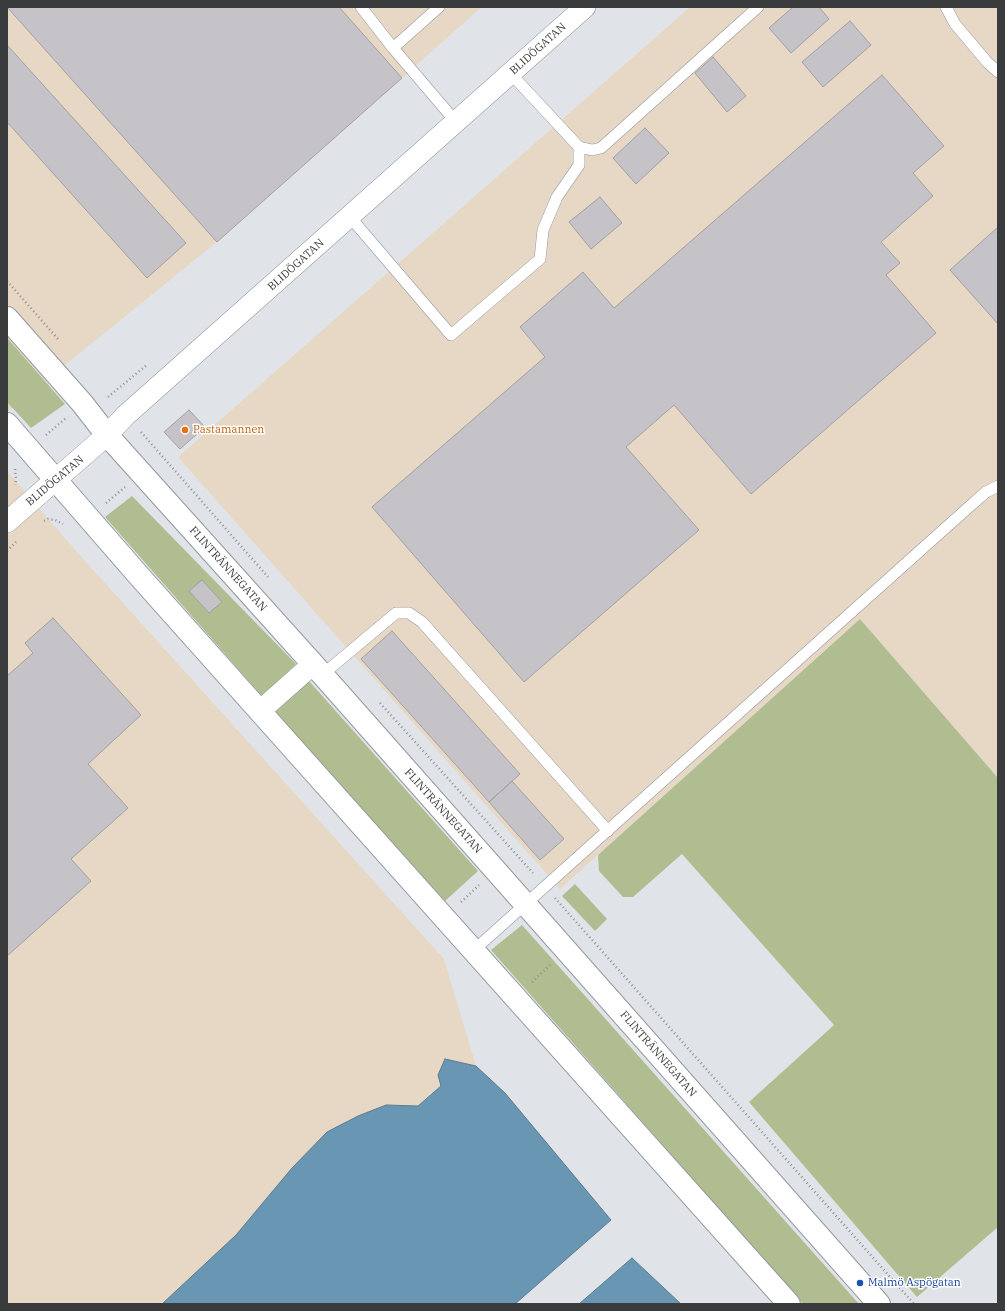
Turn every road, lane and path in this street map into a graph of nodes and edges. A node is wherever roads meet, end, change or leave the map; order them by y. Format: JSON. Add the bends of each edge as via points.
{"nodes":[{"id":1,"x":361,"y":7,"type":"edge"},
{"id":2,"x":439,"y":7,"type":"edge"},
{"id":3,"x":585,"y":7,"type":"edge"},
{"id":4,"x":758,"y":7,"type":"edge"},
{"id":5,"x":946,"y":7,"type":"edge"},
{"id":6,"x":393,"y":48,"type":"junction"},
{"id":7,"x":998,"y":72,"type":"edge"},
{"id":8,"x":511,"y":74,"type":"junction"},
{"id":9,"x":456,"y":122,"type":"junction"},
{"id":10,"x":579,"y":147,"type":"junction"},
{"id":11,"x":350,"y":217,"type":"junction"},
{"id":12,"x":7,"y":318,"type":"edge"},
{"id":13,"x":126,"y":415,"type":"junction"},
{"id":14,"x":7,"y":424,"type":"edge"},
{"id":15,"x":107,"y":435,"type":"junction"},
{"id":16,"x":141,"y":472,"type":"junction"},
{"id":17,"x":56,"y":480,"type":"junction"},
{"id":18,"x":998,"y":486,"type":"edge"},
{"id":19,"x":90,"y":517,"type":"junction"},
{"id":20,"x":7,"y":522,"type":"edge"},
{"id":21,"x":43,"y":522,"type":"dead end"},
{"id":22,"x":17,"y":542,"type":"dead end"},
{"id":23,"x":7,"y":550,"type":"edge"},
{"id":24,"x":318,"y":669,"type":"junction"},
{"id":25,"x":260,"y":711,"type":"junction"},
{"id":26,"x":608,"y":831,"type":"junction"},
{"id":27,"x":514,"y":852,"type":"dead end"},
{"id":28,"x":495,"y":870,"type":"junction"},
{"id":29,"x":526,"y":904,"type":"junction"},
{"id":30,"x":443,"y":918,"type":"junction"},
{"id":31,"x":586,"y":932,"type":"dead end"},
{"id":32,"x":566,"y":950,"type":"junction"},
{"id":33,"x":473,"y":951,"type":"junction"},
{"id":34,"x":514,"y":997,"type":"junction"},
{"id":35,"x":789,"y":1304,"type":"edge"},
{"id":36,"x":879,"y":1304,"type":"edge"}],
"edges":[{"from":1,"to":6,"type":"lane"},
{"from":2,"to":6,"type":"lane"},
{"from":3,"to":8,"type":"street","name":"BLIDÖGATAN"},
{"from":4,"to":10,"type":"lane","via":[[601,148],[592,150]]},
{"from":5,"to":7,"type":"lane","via":[[955,24]]},
{"from":6,"to":9,"type":"lane"},
{"from":8,"to":9,"type":"street","name":"BLIDÖGATAN"},
{"from":8,"to":10,"type":"lane"},
{"from":9,"to":11,"type":"street","name":"BLIDÖGATAN"},
{"from":10,"to":11,"type":"lane","via":[[579,165],[557,197],[543,230],[540,259],[451,335]]},
{"from":11,"to":13,"type":"street","name":"BLIDÖGATAN"},
{"from":12,"to":15,"type":"street","name":"FLINTRÄNNEGATAN"},
{"from":13,"to":15,"type":"street","name":"BLIDÖGATAN"},
{"from":13,"to":16,"type":"path","via":[[161,455]]},
{"from":14,"to":17,"type":"street"},
{"from":15,"to":16,"type":"street","name":"FLINTRÄNNEGATAN"},
{"from":15,"to":17,"type":"street","name":"BLIDÖGATAN"},
{"from":16,"to":19,"type":"path"},
{"from":16,"to":24,"type":"street","name":"FLINTRÄNNEGATAN"},
{"from":17,"to":19,"type":"street"},
{"from":17,"to":20,"type":"street","name":"BLIDÖGATAN"},
{"from":18,"to":26,"type":"lane","via":[[986,492],[970,506]]},
{"from":19,"to":21,"type":"path","via":[[74,531],[56,520],[48,519]]},
{"from":19,"to":25,"type":"street"},
{"from":22,"to":23,"type":"path"},
{"from":24,"to":25,"type":"street"},
{"from":24,"to":26,"type":"lane","via":[[396,613],[408,613],[422,622]]},
{"from":24,"to":28,"type":"street","name":"FLINTRÄNNEGATAN"},
{"from":25,"to":30,"type":"street"},
{"from":26,"to":29,"type":"lane"},
{"from":27,"to":28,"type":"path"},
{"from":28,"to":29,"type":"street","name":"FLINTRÄNNEGATAN"},
{"from":28,"to":30,"type":"path"},
{"from":29,"to":32,"type":"street","name":"FLINTRÄNNEGATAN"},
{"from":29,"to":33,"type":"lane"},
{"from":30,"to":33,"type":"street"},
{"from":31,"to":32,"type":"path"},
{"from":32,"to":34,"type":"path"},
{"from":32,"to":36,"type":"street","name":"FLINTRÄNNEGATAN"},
{"from":33,"to":34,"type":"street"},
{"from":34,"to":35,"type":"street"}]}
